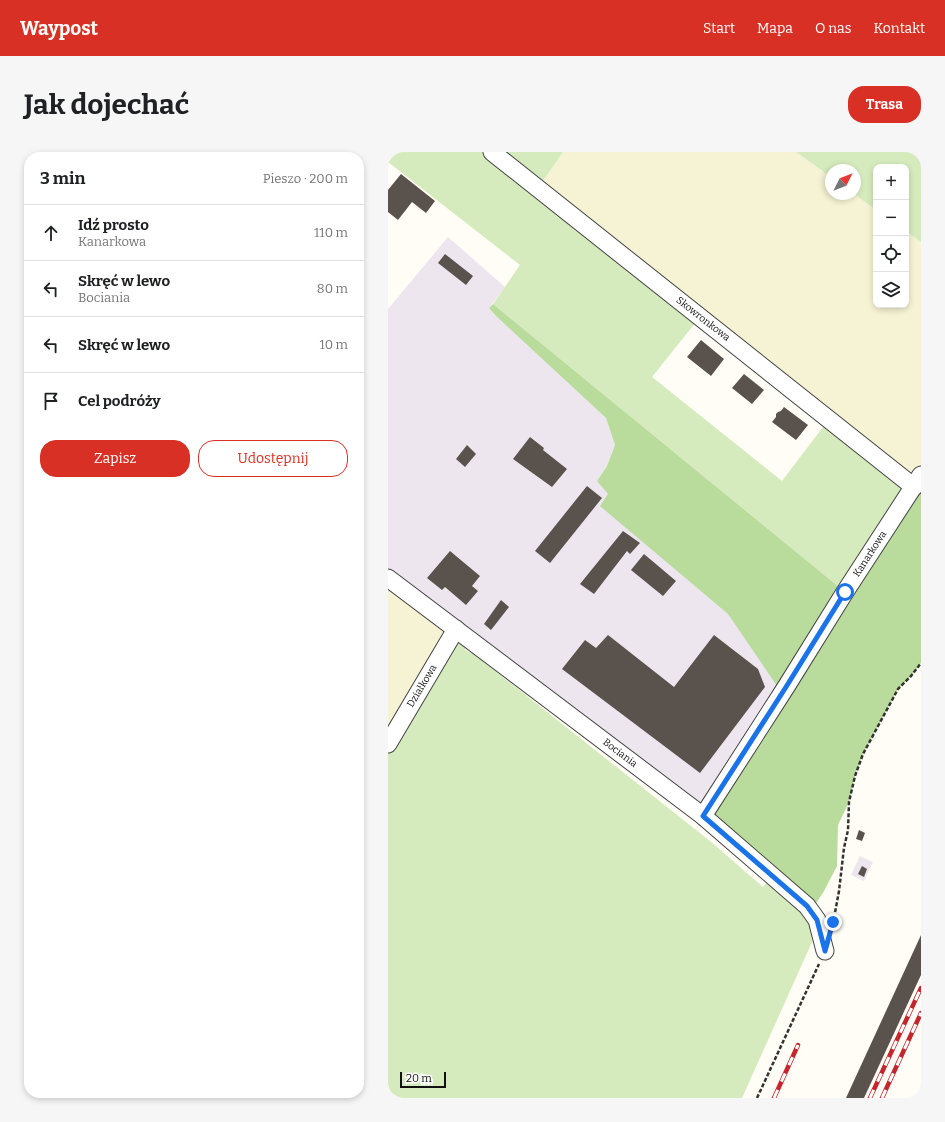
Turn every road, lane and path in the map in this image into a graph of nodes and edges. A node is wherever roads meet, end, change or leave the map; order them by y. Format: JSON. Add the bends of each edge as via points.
{"nodes":[{"id":1,"x":492,"y":152,"type":"edge"},
{"id":2,"x":918,"y":481,"type":"edge"},
{"id":3,"x":388,"y":578,"type":"edge"},
{"id":4,"x":456,"y":629,"type":"junction"},
{"id":5,"x":921,"y":663,"type":"edge"},
{"id":6,"x":388,"y":744,"type":"edge"},
{"id":7,"x":703,"y":816,"type":"junction"},
{"id":8,"x":833,"y":922,"type":"dead end"},
{"id":9,"x":825,"y":951,"type":"joint"},
{"id":10,"x":757,"y":1098,"type":"edge"}],
"edges":[{"from":1,"to":2,"type":"street","name":"Skowronkowa"},
{"from":2,"to":7,"type":"street","name":"Kanarkowa"},
{"from":3,"to":4,"type":"street","name":"Bociania"},
{"from":4,"to":6,"type":"street","name":"Działkowa"},
{"from":4,"to":7,"type":"street","name":"Bociania"},
{"from":5,"to":8,"type":"path","via":[[898,690],[863,754],[855,776],[849,802],[840,891]]},
{"from":7,"to":9,"type":"street","name":"Bociania","via":[[807,906],[817,920]]},
{"from":9,"to":10,"type":"path"}]}
